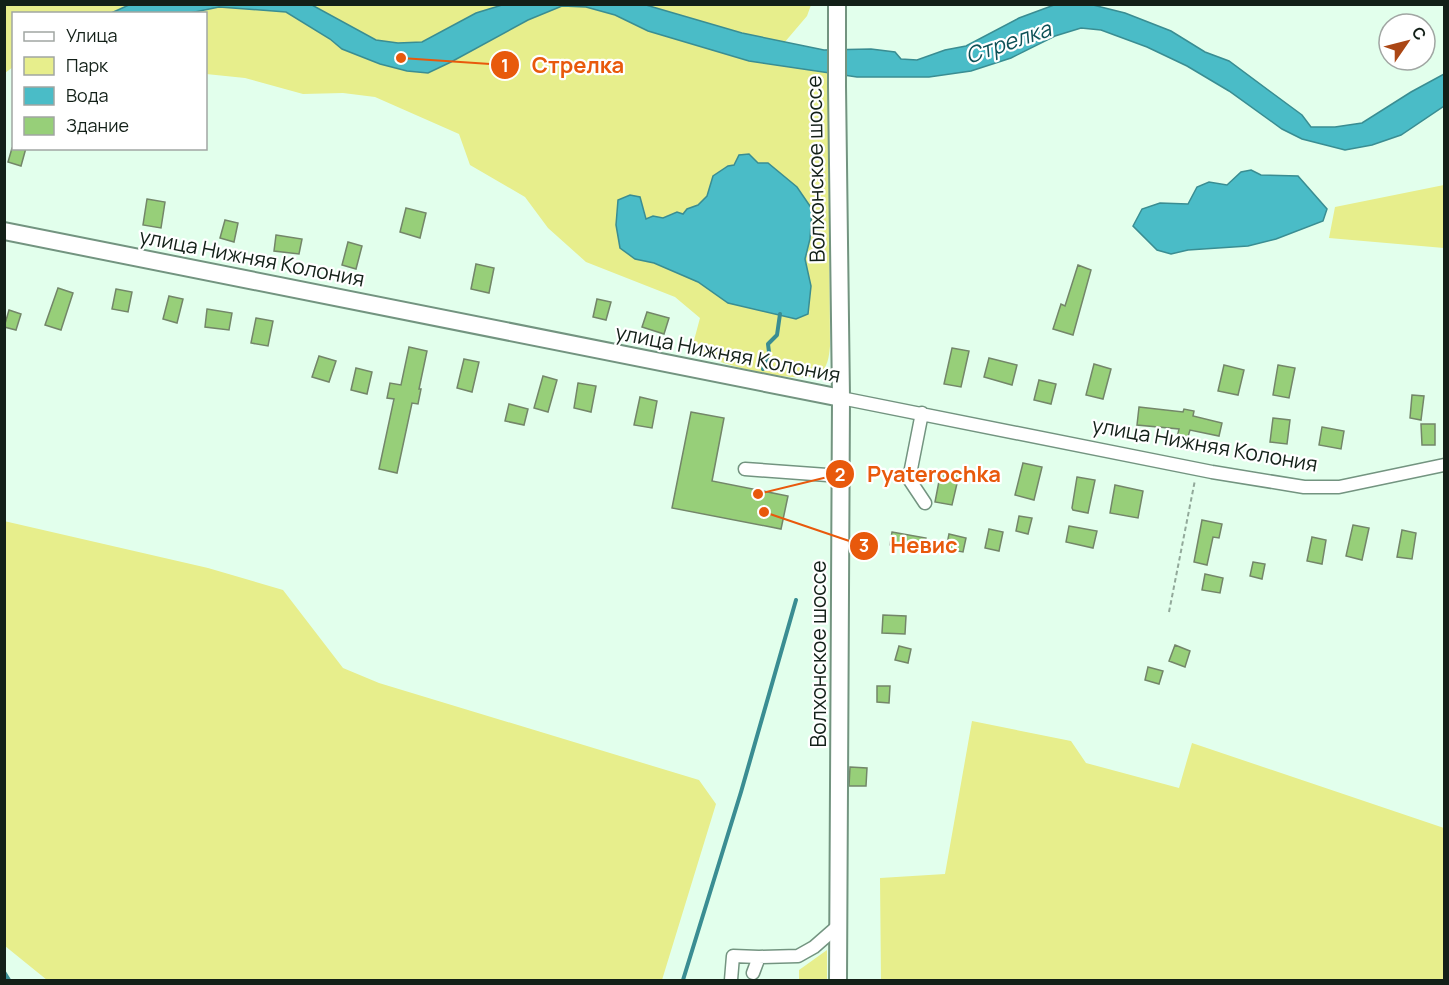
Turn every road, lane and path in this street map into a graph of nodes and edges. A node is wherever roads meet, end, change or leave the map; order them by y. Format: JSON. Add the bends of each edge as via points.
{"nodes":[{"id":1,"x":837,"y":4,"type":"edge"},
{"id":2,"x":4,"y":231,"type":"edge"},
{"id":3,"x":841,"y":398,"type":"junction"},
{"id":4,"x":922,"y":413,"type":"junction"},
{"id":5,"x":1444,"y":465,"type":"edge"},
{"id":6,"x":745,"y":469,"type":"dead end"},
{"id":7,"x":1197,"y":469,"type":"junction"},
{"id":8,"x":841,"y":476,"type":"junction"},
{"id":9,"x":925,"y":503,"type":"dead end"},
{"id":10,"x":1169,"y":612,"type":"dead end"},
{"id":11,"x":838,"y":926,"type":"junction"},
{"id":12,"x":759,"y":957,"type":"junction"},
{"id":13,"x":753,"y":973,"type":"dead end"},
{"id":14,"x":731,"y":981,"type":"edge"},
{"id":15,"x":838,"y":981,"type":"edge"}],
"edges":[{"from":1,"to":3,"type":"main road","name":"Волхонское шоссе"},
{"from":2,"to":3,"type":"main road","name":"улица Нижняя Колония"},
{"from":3,"to":4,"type":"street","name":"улица Нижняя Колония"},
{"from":3,"to":8,"type":"main road","name":"Волхонское шоссе"},
{"from":4,"to":7,"type":"street","name":"улица Нижняя Колония"},
{"from":4,"to":9,"type":"street","via":[[909,479]]},
{"from":5,"to":7,"type":"street","name":"улица Нижняя Колония","via":[[1319,488]]},
{"from":6,"to":8,"type":"street"},
{"from":7,"to":10,"type":"path"},
{"from":8,"to":11,"type":"main road","name":"Волхонское шоссе"},
{"from":11,"to":12,"type":"street","via":[[798,956]]},
{"from":11,"to":15,"type":"main road","name":"Волхонское шоссе"},
{"from":12,"to":13,"type":"street"},
{"from":12,"to":14,"type":"street","via":[[733,956]]}]}
